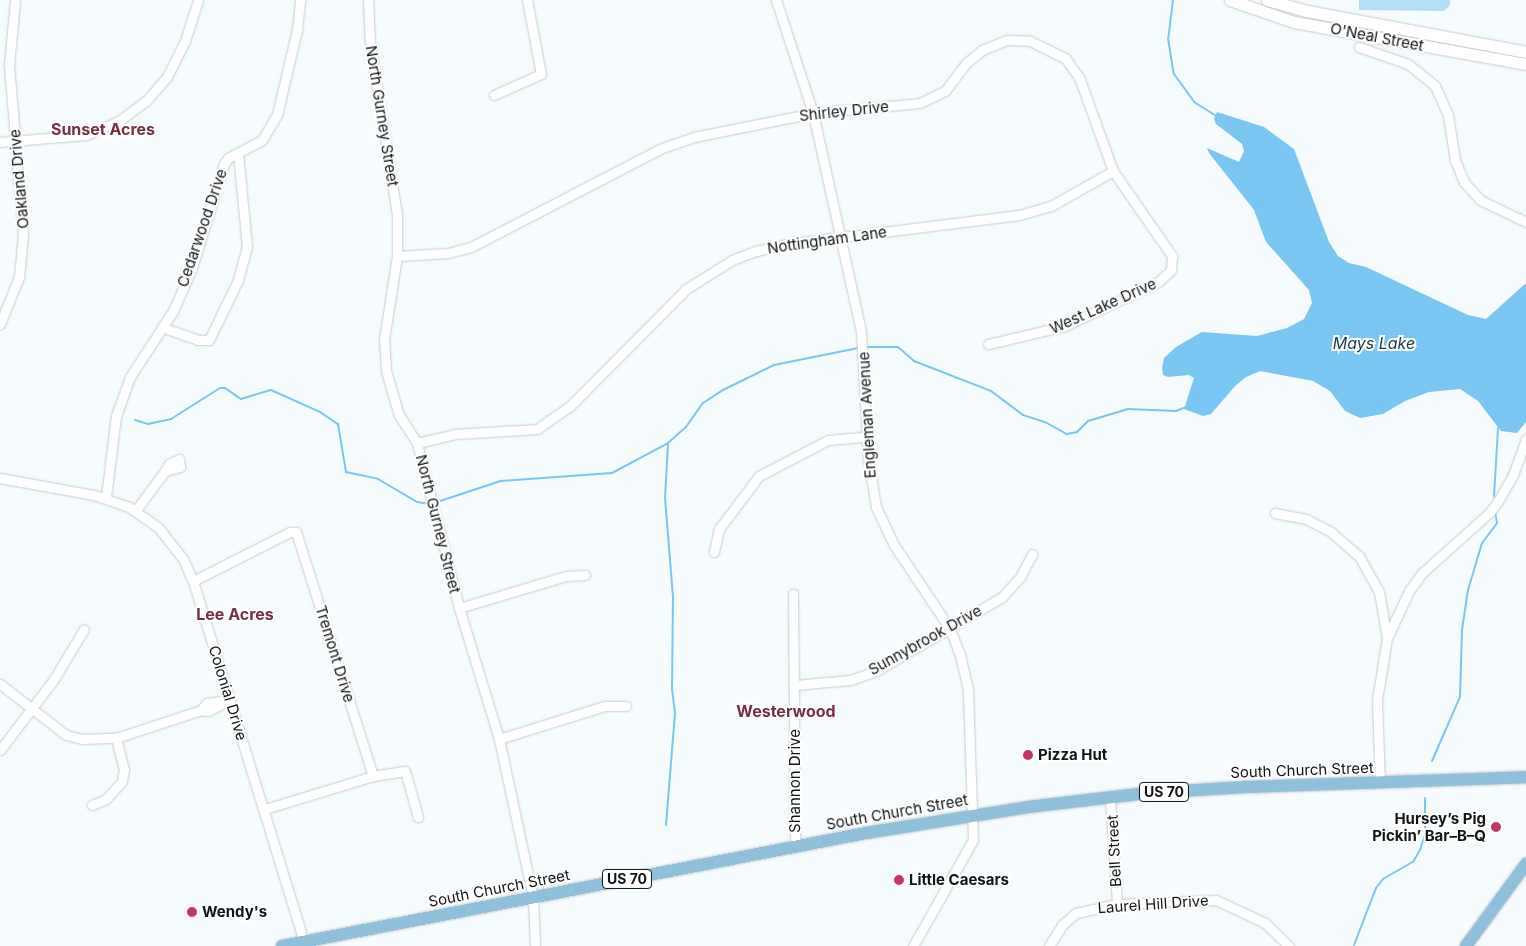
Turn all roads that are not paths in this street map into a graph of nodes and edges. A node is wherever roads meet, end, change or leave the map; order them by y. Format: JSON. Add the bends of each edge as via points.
{"nodes":[{"id":1,"x":15,"y":0,"type":"edge"},
{"id":2,"x":198,"y":0,"type":"edge"},
{"id":3,"x":300,"y":0,"type":"edge"},
{"id":4,"x":368,"y":0,"type":"edge"},
{"id":5,"x":527,"y":0,"type":"edge"},
{"id":6,"x":776,"y":0,"type":"edge"},
{"id":7,"x":1230,"y":0,"type":"edge"},
{"id":8,"x":1268,"y":0,"type":"edge"},
{"id":9,"x":1359,"y":47,"type":"dead end"},
{"id":10,"x":1526,"y":52,"type":"edge"},
{"id":11,"x":1526,"y":64,"type":"edge"},
{"id":12,"x":494,"y":95,"type":"dead end"},
{"id":13,"x":813,"y":113,"type":"junction"},
{"id":14,"x":16,"y":140,"type":"junction"},
{"id":15,"x":0,"y":142,"type":"edge"},
{"id":16,"x":238,"y":153,"type":"junction"},
{"id":17,"x":1113,"y":171,"type":"junction"},
{"id":18,"x":1526,"y":222,"type":"edge"},
{"id":19,"x":841,"y":236,"type":"junction"},
{"id":20,"x":397,"y":256,"type":"junction"},
{"id":21,"x":1172,"y":256,"type":"joint"},
{"id":22,"x":0,"y":324,"type":"edge"},
{"id":23,"x":164,"y":328,"type":"junction"},
{"id":24,"x":988,"y":344,"type":"dead end"},
{"id":25,"x":866,"y":437,"type":"junction"},
{"id":26,"x":1526,"y":439,"type":"edge"},
{"id":27,"x":417,"y":442,"type":"junction"},
{"id":28,"x":164,"y":471,"type":"dead end"},
{"id":29,"x":0,"y":478,"type":"edge"},
{"id":30,"x":106,"y":498,"type":"junction"},
{"id":31,"x":136,"y":510,"type":"junction"},
{"id":32,"x":1275,"y":513,"type":"dead end"},
{"id":33,"x":714,"y":552,"type":"dead end"},
{"id":34,"x":1032,"y":554,"type":"dead end"},
{"id":35,"x":585,"y":575,"type":"dead end"},
{"id":36,"x":193,"y":581,"type":"junction"},
{"id":37,"x":793,"y":594,"type":"dead end"},
{"id":38,"x":459,"y":608,"type":"junction"},
{"id":39,"x":950,"y":629,"type":"junction"},
{"id":40,"x":84,"y":630,"type":"dead end"},
{"id":41,"x":1387,"y":638,"type":"junction"},
{"id":42,"x":0,"y":684,"type":"edge"},
{"id":43,"x":795,"y":685,"type":"junction"},
{"id":44,"x":230,"y":700,"type":"junction"},
{"id":45,"x":626,"y":706,"type":"dead end"},
{"id":46,"x":34,"y":709,"type":"junction"},
{"id":47,"x":116,"y":738,"type":"junction"},
{"id":48,"x":499,"y":739,"type":"junction"},
{"id":49,"x":0,"y":750,"type":"edge"},
{"id":50,"x":373,"y":776,"type":"junction"},
{"id":51,"x":1526,"y":777,"type":"edge"},
{"id":52,"x":1380,"y":783,"type":"junction"},
{"id":53,"x":1110,"y":798,"type":"junction"},
{"id":54,"x":92,"y":805,"type":"dead end"},
{"id":55,"x":265,"y":809,"type":"junction"},
{"id":56,"x":973,"y":816,"type":"junction"},
{"id":57,"x":418,"y":817,"type":"dead end"},
{"id":58,"x":796,"y":847,"type":"junction"},
{"id":59,"x":1526,"y":864,"type":"edge"},
{"id":60,"x":533,"y":898,"type":"junction"},
{"id":61,"x":1117,"y":904,"type":"junction"},
{"id":62,"x":304,"y":942,"type":"junction"},
{"id":63,"x":282,"y":946,"type":"edge"},
{"id":64,"x":535,"y":946,"type":"edge"},
{"id":65,"x":913,"y":946,"type":"edge"},
{"id":66,"x":1049,"y":946,"type":"edge"},
{"id":67,"x":1289,"y":946,"type":"edge"},
{"id":68,"x":1466,"y":946,"type":"edge"}],
"edges":[{"from":1,"to":14,"type":"street","name":"Oakland Drive","via":[[9,46]]},
{"from":2,"to":14,"type":"street","via":[[172,68],[146,101],[119,121],[86,135]]},
{"from":3,"to":16,"type":"street","name":"Cedarwood Drive","via":[[297,30],[277,115],[262,140]]},
{"from":4,"to":20,"type":"street","name":"North Gurney Street","via":[[370,44],[397,214]]},
{"from":5,"to":12,"type":"street","via":[[540,74]]},
{"from":6,"to":13,"type":"street","name":"Engleman Avenue"},
{"from":7,"to":11,"type":"street","name":"O'Neal Street","via":[[1294,22]]},
{"from":8,"to":10,"type":"street","name":"O'Neal Street","via":[[1307,11]]},
{"from":9,"to":18,"type":"street","via":[[1408,64],[1435,86],[1442,95],[1455,160],[1464,182],[1480,200]]},
{"from":13,"to":17,"type":"street","name":"Shirley Drive","via":[[920,103],[945,91],[969,60],[992,44],[1030,41],[1064,58],[1080,77]]},
{"from":13,"to":19,"type":"street","name":"Engleman Avenue"},
{"from":13,"to":20,"type":"street","name":"Shirley Drive","via":[[679,142],[471,247],[448,253]]},
{"from":14,"to":15,"type":"street"},
{"from":14,"to":22,"type":"street","name":"Oakland Drive","via":[[23,221],[22,260],[14,297]]},
{"from":16,"to":23,"type":"street","name":"Cedarwood Drive","via":[[228,158],[221,170],[192,268]]},
{"from":16,"to":23,"type":"street","via":[[247,247],[238,280],[208,340],[198,340]]},
{"from":17,"to":19,"type":"street","name":"Nottingham Lane","via":[[1051,206],[1019,215]]},
{"from":17,"to":21,"type":"street","name":"Shirley Drive"},
{"from":19,"to":25,"type":"street","name":"Engleman Avenue","via":[[864,350]]},
{"from":19,"to":27,"type":"street","name":"Nottingham Lane","via":[[756,250],[709,273],[662,312],[569,407],[537,429],[455,434]]},
{"from":20,"to":27,"type":"street","name":"North Gurney Street","via":[[385,325],[384,356],[399,415]]},
{"from":21,"to":24,"type":"street","name":"West Lake Drive","via":[[1172,270],[1158,282],[1065,326]]},
{"from":23,"to":30,"type":"street","name":"Cedarwood Drive","via":[[135,368],[121,399],[110,451]]},
{"from":25,"to":33,"type":"street","via":[[828,440],[759,476],[719,529]]},
{"from":25,"to":39,"type":"street","name":"Engleman Avenue","via":[[870,485],[884,527]]},
{"from":26,"to":41,"type":"street","via":[[1498,501],[1422,573],[1409,591]]},
{"from":27,"to":38,"type":"street","name":"North Gurney Street"},
{"from":28,"to":31,"type":"street"},
{"from":29,"to":30,"type":"street","name":"Colonial Drive"},
{"from":30,"to":31,"type":"street","name":"Colonial Drive"},
{"from":31,"to":36,"type":"street","name":"Colonial Drive","via":[[171,542]]},
{"from":32,"to":41,"type":"street","via":[[1306,519],[1360,556],[1379,592]]},
{"from":34,"to":39,"type":"street","name":"Sunnybrook Drive","via":[[1020,577],[1002,597]]},
{"from":35,"to":38,"type":"street","via":[[566,576]]},
{"from":36,"to":44,"type":"street","name":"Colonial Drive"},
{"from":36,"to":50,"type":"street","name":"Tremont Drive","via":[[290,532],[296,532]]},
{"from":37,"to":43,"type":"street","name":"Shannon Drive"},
{"from":38,"to":48,"type":"street","name":"North Gurney Street"},
{"from":39,"to":43,"type":"street","name":"Sunnybrook Drive","via":[[876,671],[850,680]]},
{"from":39,"to":56,"type":"street","name":"Engleman Avenue","via":[[968,691]]},
{"from":40,"to":46,"type":"street"},
{"from":41,"to":52,"type":"street","via":[[1377,700]]},
{"from":42,"to":46,"type":"street"},
{"from":43,"to":58,"type":"street","name":"Shannon Drive"},
{"from":44,"to":47,"type":"street","via":[[208,711],[201,710]]},
{"from":44,"to":55,"type":"street","name":"Colonial Drive"},
{"from":45,"to":48,"type":"street","via":[[604,706]]},
{"from":46,"to":47,"type":"street","via":[[66,734],[82,740]]},
{"from":46,"to":49,"type":"street"},
{"from":47,"to":54,"type":"street","via":[[124,770],[122,780],[106,799]]},
{"from":48,"to":60,"type":"street","name":"North Gurney Street"},
{"from":50,"to":55,"type":"street"},
{"from":50,"to":57,"type":"street","via":[[405,771]]},
{"from":51,"to":52,"type":"main road","name":"South Church Street","number":"US 70"},
{"from":52,"to":53,"type":"main road","name":"South Church Street","number":"US 70","via":[[1246,787]]},
{"from":53,"to":56,"type":"main road","name":"South Church Street","number":"US 70"},
{"from":53,"to":61,"type":"street","name":"Bell Street"},
{"from":55,"to":62,"type":"street","name":"Colonial Drive"},
{"from":56,"to":58,"type":"main road","name":"South Church Street","number":"US 70"},
{"from":56,"to":65,"type":"street","name":"Engleman Avenue","via":[[973,840]]},
{"from":58,"to":60,"type":"main road","name":"South Church Street","number":"US 70"},
{"from":59,"to":68,"type":"main road"},
{"from":60,"to":62,"type":"main road","name":"South Church Street","number":"US 70"},
{"from":60,"to":64,"type":"street","name":"North Gurney Street"},
{"from":61,"to":66,"type":"street","name":"Laurel Hill Drive","via":[[1068,917]]},
{"from":61,"to":67,"type":"street","name":"Laurel Hill Drive","via":[[1221,901],[1266,923]]},
{"from":62,"to":63,"type":"main road","name":"South Church Street","number":"US 70"}]}
